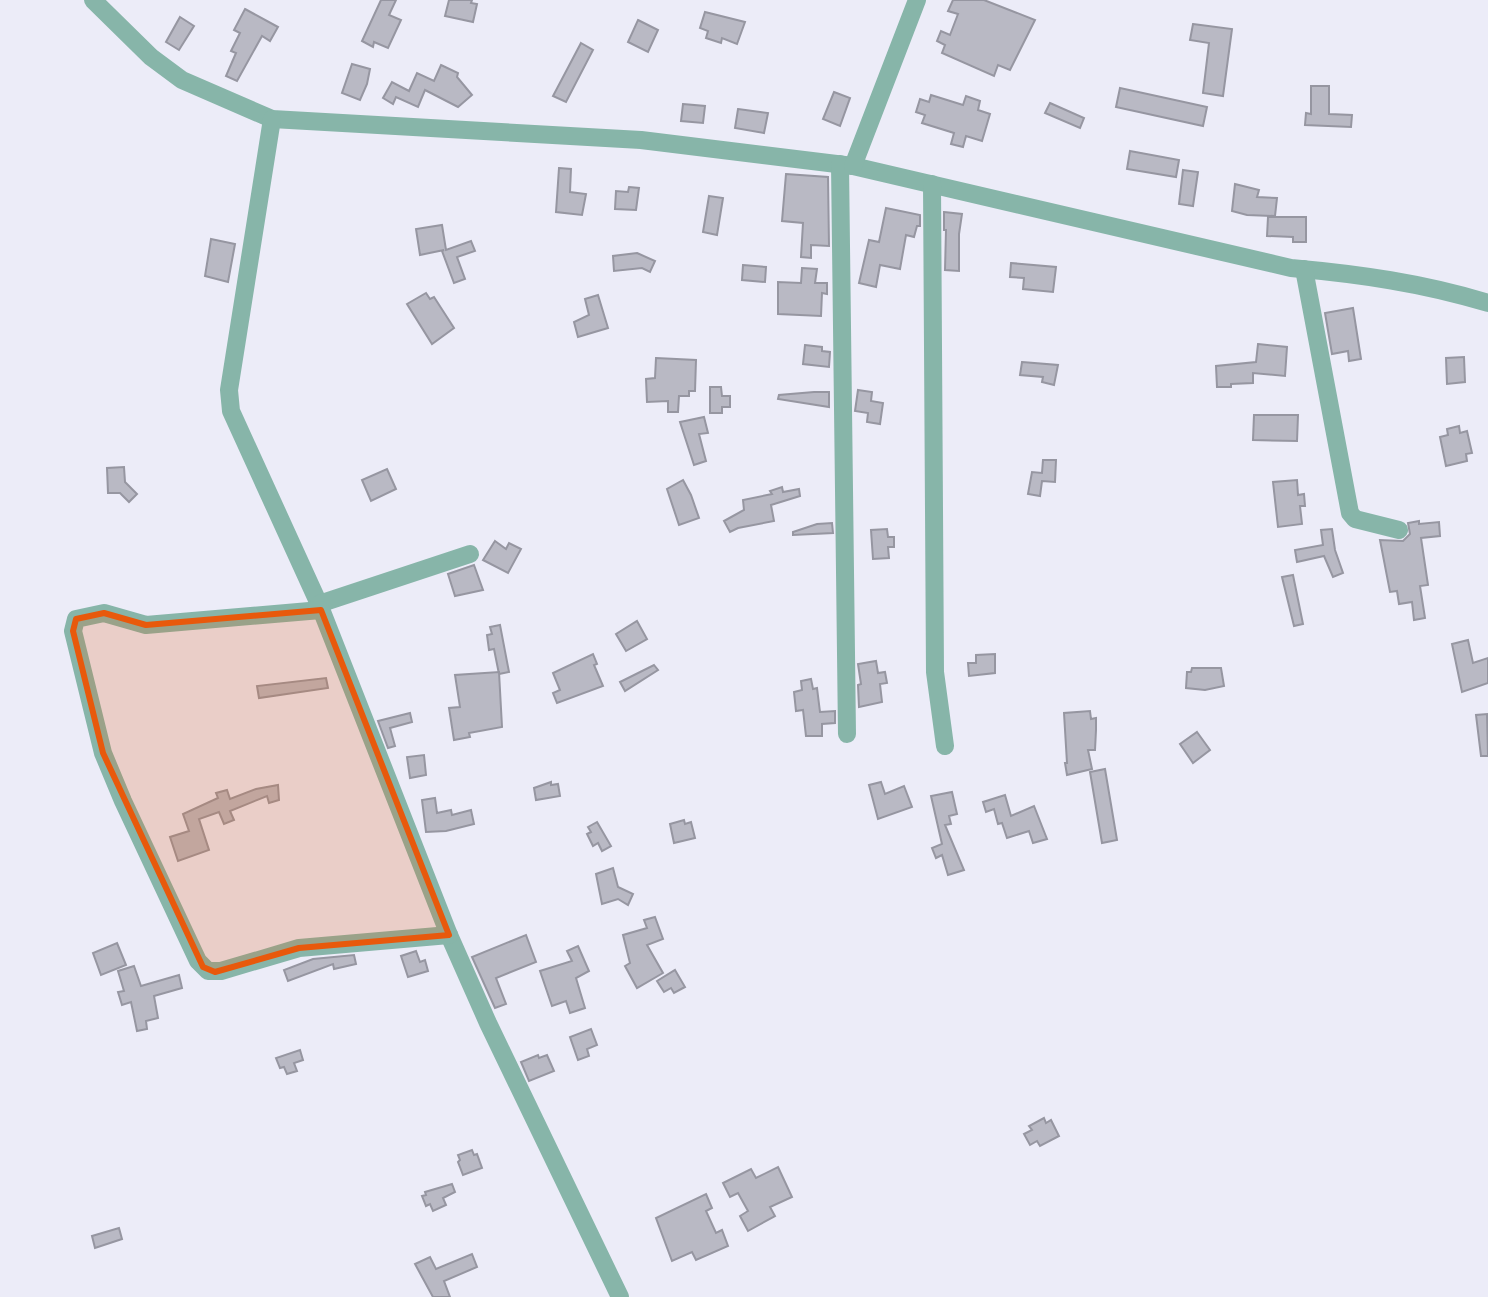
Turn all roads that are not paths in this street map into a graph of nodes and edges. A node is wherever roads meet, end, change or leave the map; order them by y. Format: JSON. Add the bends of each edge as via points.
{"nodes":[{"id":1,"x":93,"y":0,"type":"edge"},
{"id":2,"x":917,"y":0,"type":"edge"},
{"id":3,"x":272,"y":119,"type":"junction"},
{"id":4,"x":847,"y":165,"type":"junction"},
{"id":5,"x":932,"y":184,"type":"junction"},
{"id":6,"x":1304,"y":269,"type":"junction"},
{"id":7,"x":1488,"y":303,"type":"edge"},
{"id":8,"x":1399,"y":530,"type":"dead end"},
{"id":9,"x":470,"y":554,"type":"dead end"},
{"id":10,"x":320,"y":607,"type":"junction"},
{"id":11,"x":847,"y":734,"type":"dead end"},
{"id":12,"x":945,"y":746,"type":"dead end"},
{"id":13,"x":449,"y":935,"type":"junction"},
{"id":14,"x":620,"y":1297,"type":"edge"}],
"edges":[{"from":1,"to":3,"type":"street","via":[[182,80]]},
{"from":2,"to":4,"type":"street"},
{"from":3,"to":4,"type":"street","via":[[641,140]]},
{"from":3,"to":10,"type":"street","via":[[229,390],[231,411]]},
{"from":4,"to":5,"type":"street"},
{"from":4,"to":11,"type":"street"},
{"from":5,"to":6,"type":"street"},
{"from":5,"to":12,"type":"street","via":[[935,672]]},
{"from":6,"to":7,"type":"street","via":[[1436,287]]},
{"from":6,"to":8,"type":"street","via":[[1350,513],[1355,519]]},
{"from":9,"to":10,"type":"street"},
{"from":10,"to":13,"type":"street"},
{"from":10,"to":13,"type":"street","via":[[146,625],[104,613],[76,619],[73,631],[103,753],[198,961],[208,971],[325,944]]},
{"from":13,"to":14,"type":"street"}]}
